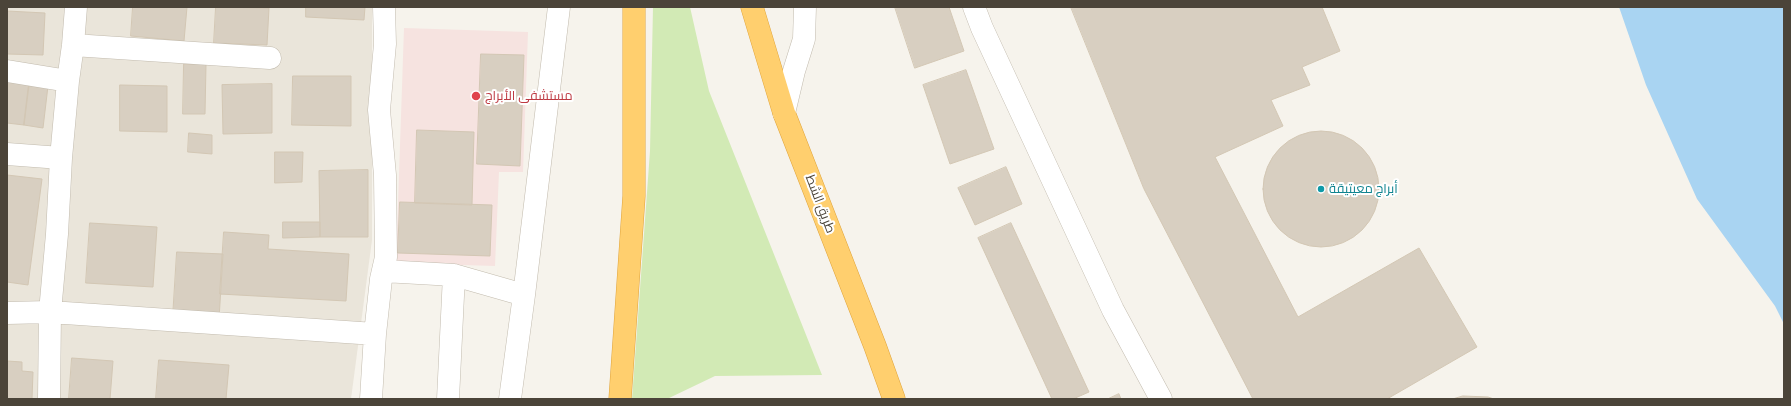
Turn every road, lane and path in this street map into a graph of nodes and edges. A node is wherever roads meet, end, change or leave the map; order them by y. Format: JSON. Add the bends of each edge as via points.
{"nodes":[{"id":1,"x":76,"y":7,"type":"edge"},
{"id":2,"x":384,"y":7,"type":"edge"},
{"id":3,"x":559,"y":7,"type":"edge"},
{"id":4,"x":634,"y":7,"type":"edge"},
{"id":5,"x":752,"y":7,"type":"edge"},
{"id":6,"x":805,"y":7,"type":"edge"},
{"id":7,"x":974,"y":7,"type":"edge"},
{"id":8,"x":73,"y":45,"type":"junction"},
{"id":9,"x":270,"y":58,"type":"dead end"},
{"id":10,"x":7,"y":71,"type":"edge"},
{"id":11,"x":68,"y":81,"type":"junction"},
{"id":12,"x":784,"y":113,"type":"junction"},
{"id":13,"x":7,"y":154,"type":"edge"},
{"id":14,"x":61,"y":158,"type":"junction"},
{"id":15,"x":383,"y":272,"type":"junction"},
{"id":16,"x":454,"y":276,"type":"junction"},
{"id":17,"x":524,"y":295,"type":"junction"},
{"id":18,"x":50,"y":312,"type":"junction"},
{"id":19,"x":7,"y":313,"type":"edge"},
{"id":20,"x":375,"y":334,"type":"junction"},
{"id":21,"x":49,"y":399,"type":"edge"},
{"id":22,"x":371,"y":399,"type":"edge"},
{"id":23,"x":448,"y":399,"type":"edge"},
{"id":24,"x":510,"y":399,"type":"edge"},
{"id":25,"x":620,"y":399,"type":"edge"},
{"id":26,"x":894,"y":399,"type":"edge"},
{"id":27,"x":1161,"y":399,"type":"edge"}],
"edges":[{"from":1,"to":8,"type":"street"},
{"from":2,"to":15,"type":"street","via":[[385,44],[379,110],[385,175],[386,257]]},
{"from":3,"to":17,"type":"street"},
{"from":4,"to":25,"type":"highway","via":[[634,196]]},
{"from":5,"to":12,"type":"highway","name":"طريق الشط"},
{"from":6,"to":12,"type":"street","via":[[804,39]]},
{"from":7,"to":27,"type":"street","via":[[1113,310]]},
{"from":8,"to":9,"type":"street"},
{"from":8,"to":11,"type":"street"},
{"from":10,"to":11,"type":"street"},
{"from":11,"to":14,"type":"street"},
{"from":12,"to":26,"type":"highway","name":"طريق الشط"},
{"from":13,"to":14,"type":"street"},
{"from":14,"to":18,"type":"street"},
{"from":15,"to":16,"type":"street"},
{"from":15,"to":20,"type":"street","via":[[380,279]]},
{"from":16,"to":17,"type":"street"},
{"from":16,"to":23,"type":"street"},
{"from":17,"to":24,"type":"street"},
{"from":18,"to":19,"type":"street"},
{"from":18,"to":20,"type":"street"},
{"from":18,"to":21,"type":"street"},
{"from":20,"to":22,"type":"street"}]}
